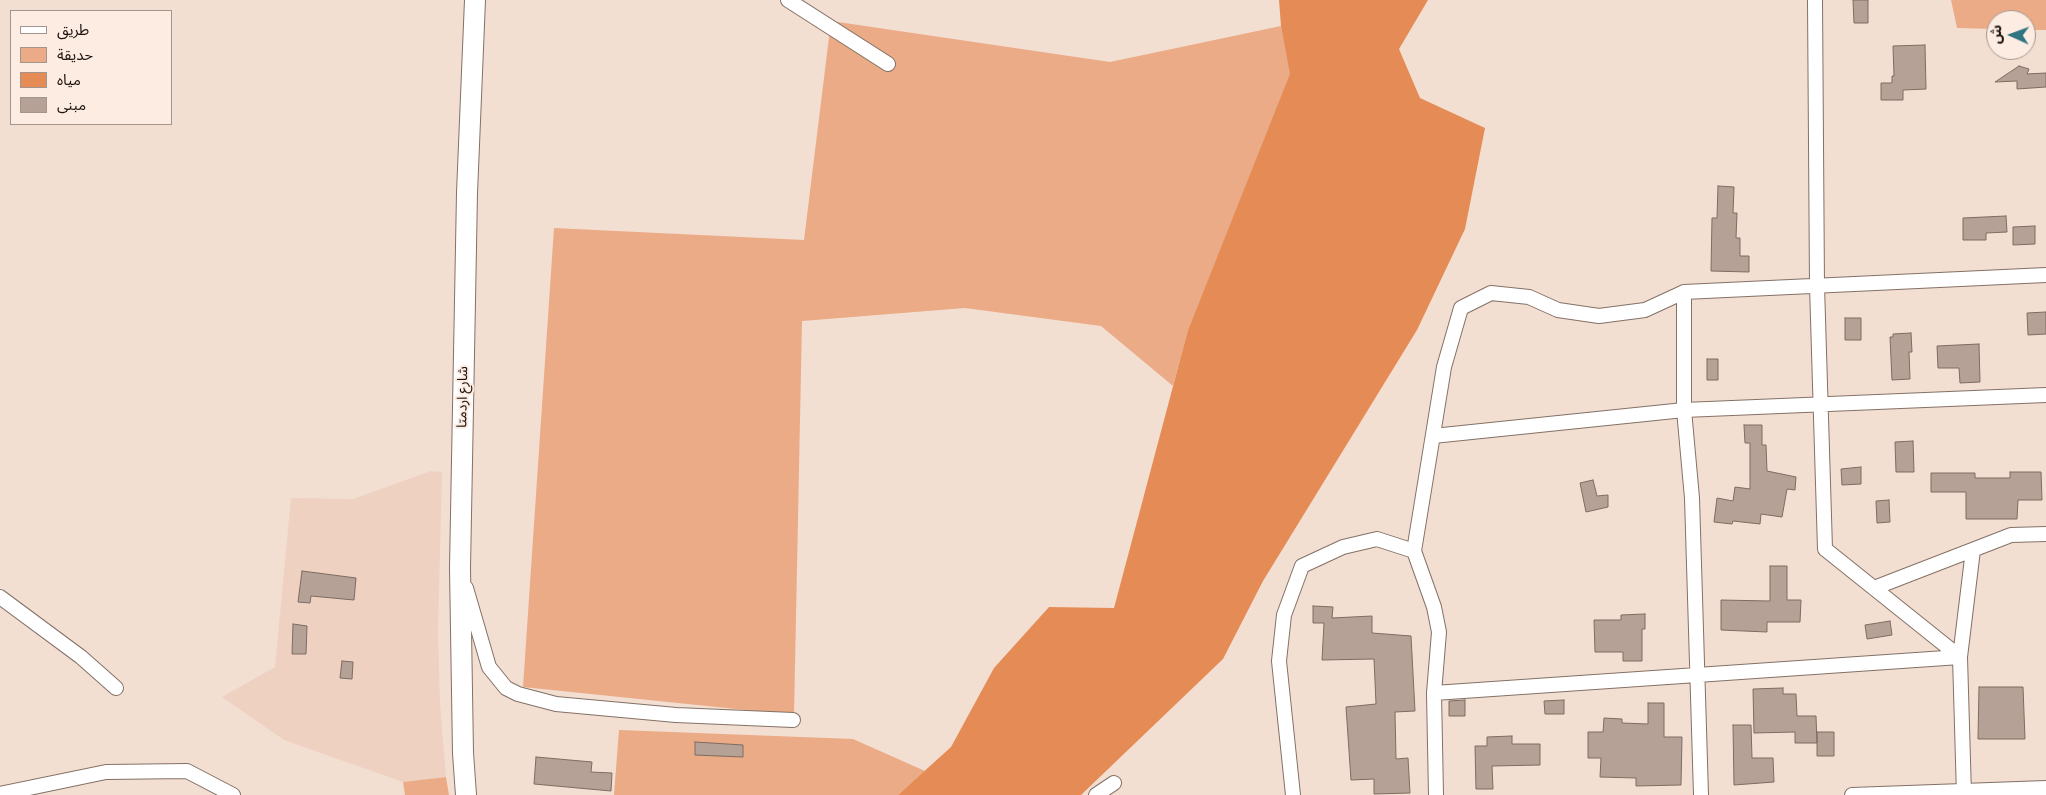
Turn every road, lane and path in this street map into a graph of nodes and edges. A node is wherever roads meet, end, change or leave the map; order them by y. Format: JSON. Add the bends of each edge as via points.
{"nodes":[{"id":1,"x":475,"y":0,"type":"edge"},
{"id":2,"x":788,"y":0,"type":"edge"},
{"id":3,"x":1816,"y":0,"type":"edge"},
{"id":4,"x":888,"y":64,"type":"dead end"},
{"id":5,"x":2046,"y":275,"type":"edge"},
{"id":6,"x":1818,"y":286,"type":"junction"},
{"id":7,"x":1684,"y":292,"type":"junction"},
{"id":8,"x":2046,"y":395,"type":"edge"},
{"id":9,"x":1821,"y":404,"type":"junction"},
{"id":10,"x":1684,"y":410,"type":"junction"},
{"id":11,"x":1433,"y":436,"type":"junction"},
{"id":12,"x":2046,"y":534,"type":"edge"},
{"id":13,"x":1973,"y":550,"type":"junction"},
{"id":14,"x":1414,"y":551,"type":"junction"},
{"id":15,"x":460,"y":568,"type":"junction"},
{"id":16,"x":1874,"y":588,"type":"junction"},
{"id":17,"x":0,"y":597,"type":"edge"},
{"id":18,"x":1960,"y":657,"type":"junction"},
{"id":19,"x":1698,"y":674,"type":"junction"},
{"id":20,"x":116,"y":688,"type":"dead end"},
{"id":21,"x":1434,"y":693,"type":"junction"},
{"id":22,"x":793,"y":720,"type":"dead end"},
{"id":23,"x":1114,"y":783,"type":"dead end"},
{"id":24,"x":2046,"y":788,"type":"edge"},
{"id":25,"x":15,"y":793,"type":"edge"},
{"id":26,"x":1964,"y":793,"type":"edge"},
{"id":27,"x":0,"y":794,"type":"edge"},
{"id":28,"x":233,"y":795,"type":"edge"},
{"id":29,"x":466,"y":795,"type":"edge"},
{"id":30,"x":1096,"y":795,"type":"edge"},
{"id":31,"x":1293,"y":795,"type":"edge"},
{"id":32,"x":1436,"y":795,"type":"edge"},
{"id":33,"x":1701,"y":795,"type":"edge"},
{"id":34,"x":1852,"y":795,"type":"edge"}],
"edges":[{"from":1,"to":15,"type":"main road","name":"شارع اردمتا","via":[[467,193]]},
{"from":2,"to":4,"type":"street"},
{"from":3,"to":6,"type":"street"},
{"from":5,"to":6,"type":"street"},
{"from":6,"to":7,"type":"street"},
{"from":6,"to":9,"type":"street"},
{"from":7,"to":10,"type":"street"},
{"from":7,"to":11,"type":"street","via":[[1645,310],[1598,316],[1558,310],[1529,297],[1490,293],[1461,308],[1444,367]]},
{"from":8,"to":9,"type":"street"},
{"from":9,"to":10,"type":"street"},
{"from":9,"to":16,"type":"street","via":[[1825,549]]},
{"from":10,"to":11,"type":"street"},
{"from":10,"to":19,"type":"street","via":[[1692,498]]},
{"from":11,"to":14,"type":"street"},
{"from":12,"to":13,"type":"street","via":[[2011,535]]},
{"from":13,"to":16,"type":"street"},
{"from":13,"to":18,"type":"street"},
{"from":14,"to":21,"type":"street","via":[[1434,607],[1439,632]]},
{"from":14,"to":31,"type":"street","via":[[1377,538],[1343,547],[1302,566],[1284,615],[1279,661]]},
{"from":15,"to":22,"type":"street","via":[[489,667],[506,688],[518,694],[556,704],[676,715]]},
{"from":15,"to":29,"type":"main road","name":"شارع اردمتا"},
{"from":16,"to":18,"type":"street"},
{"from":17,"to":20,"type":"street","via":[[81,657]]},
{"from":18,"to":19,"type":"street"},
{"from":18,"to":26,"type":"street"},
{"from":19,"to":21,"type":"street"},
{"from":19,"to":33,"type":"street"},
{"from":21,"to":32,"type":"street"},
{"from":23,"to":30,"type":"street"},
{"from":24,"to":26,"type":"street"},
{"from":25,"to":27,"type":"street"},
{"from":25,"to":28,"type":"street","via":[[106,772],[187,771]]},
{"from":26,"to":34,"type":"street"}]}
